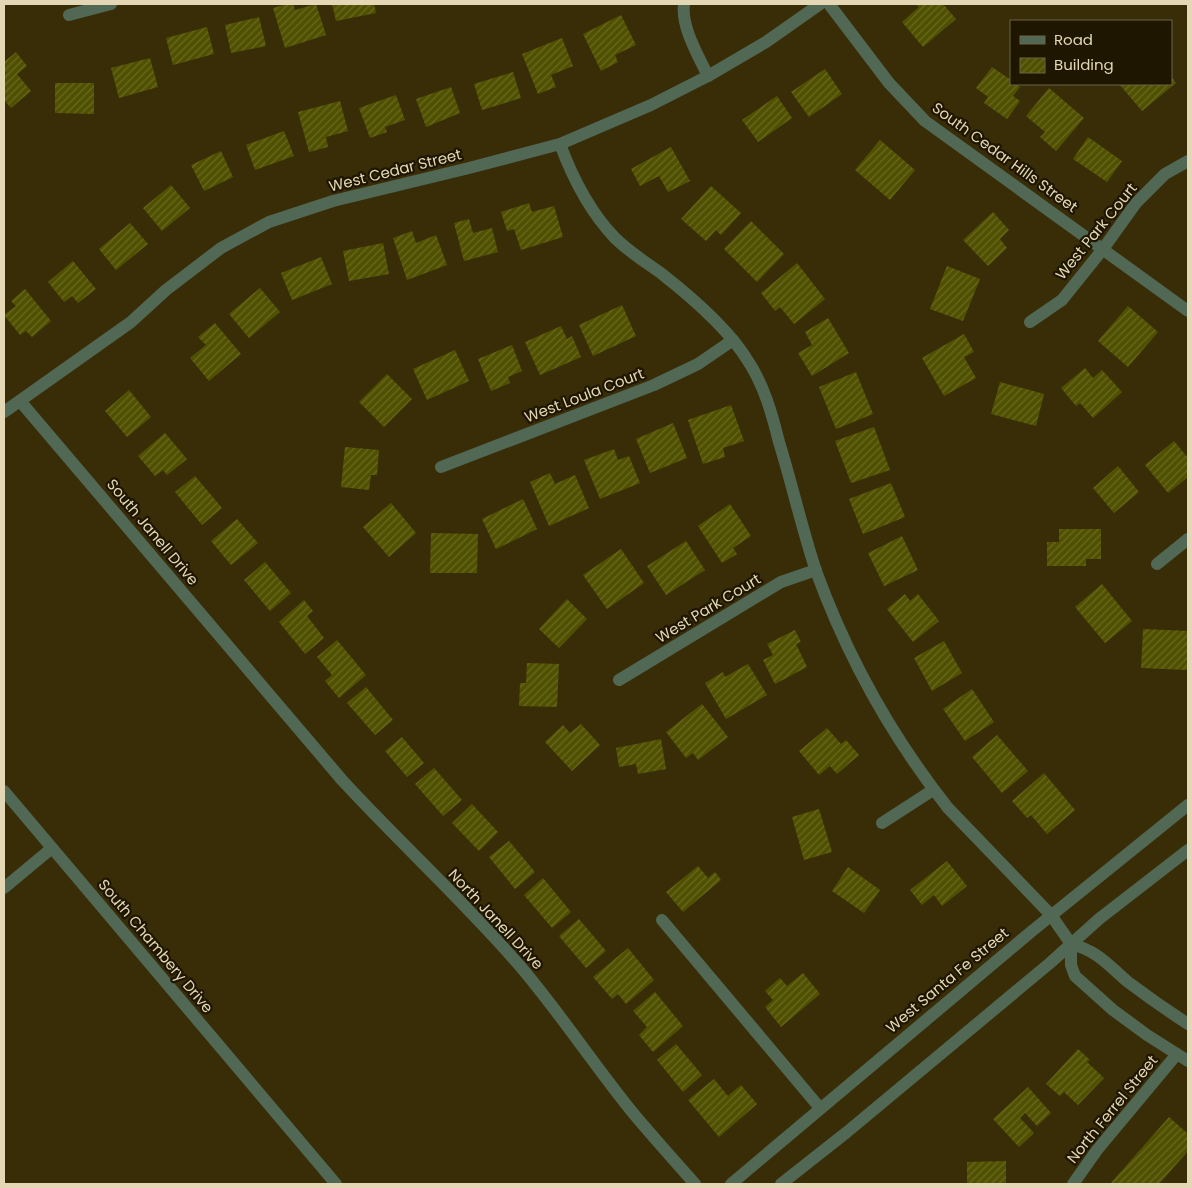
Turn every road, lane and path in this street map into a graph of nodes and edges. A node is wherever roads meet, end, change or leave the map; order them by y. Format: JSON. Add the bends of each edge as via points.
{"nodes":[{"id":1,"x":111,"y":4,"type":"edge"},
{"id":2,"x":684,"y":4,"type":"edge"},
{"id":3,"x":820,"y":4,"type":"edge"},
{"id":4,"x":829,"y":4,"type":"edge"},
{"id":5,"x":69,"y":15,"type":"dead end"},
{"id":6,"x":708,"y":76,"type":"junction"},
{"id":7,"x":560,"y":144,"type":"junction"},
{"id":8,"x":1188,"y":161,"type":"edge"},
{"id":9,"x":1103,"y":249,"type":"junction"},
{"id":10,"x":1188,"y":311,"type":"edge"},
{"id":11,"x":1030,"y":322,"type":"dead end"},
{"id":12,"x":733,"y":340,"type":"junction"},
{"id":13,"x":20,"y":401,"type":"junction"},
{"id":14,"x":4,"y":412,"type":"edge"},
{"id":15,"x":441,"y":467,"type":"dead end"},
{"id":16,"x":1188,"y":539,"type":"edge"},
{"id":17,"x":1157,"y":564,"type":"dead end"},
{"id":18,"x":816,"y":570,"type":"junction"},
{"id":19,"x":619,"y":680,"type":"dead end"},
{"id":20,"x":262,"y":685,"type":"joint"},
{"id":21,"x":4,"y":790,"type":"edge"},
{"id":22,"x":933,"y":790,"type":"junction"},
{"id":23,"x":1188,"y":806,"type":"edge"},
{"id":24,"x":882,"y":823,"type":"dead end"},
{"id":25,"x":52,"y":848,"type":"junction"},
{"id":26,"x":1188,"y":850,"type":"edge"},
{"id":27,"x":4,"y":888,"type":"edge"},
{"id":28,"x":1051,"y":915,"type":"junction"},
{"id":29,"x":662,"y":920,"type":"dead end"},
{"id":30,"x":1071,"y":944,"type":"junction"},
{"id":31,"x":1188,"y":1024,"type":"edge"},
{"id":32,"x":1183,"y":1058,"type":"edge"},
{"id":33,"x":820,"y":1108,"type":"junction"},
{"id":34,"x":336,"y":1184,"type":"edge"},
{"id":35,"x":695,"y":1184,"type":"edge"},
{"id":36,"x":731,"y":1184,"type":"edge"},
{"id":37,"x":781,"y":1184,"type":"edge"},
{"id":38,"x":1073,"y":1184,"type":"edge"}],
"edges":[{"from":1,"to":5,"type":"street"},
{"from":2,"to":6,"type":"street","via":[[690,38]]},
{"from":3,"to":6,"type":"street","name":"West Cedar Street","via":[[766,42]]},
{"from":4,"to":9,"type":"street","name":"South Cedar Hills Street","via":[[889,83],[926,121]]},
{"from":6,"to":7,"type":"street","name":"West Cedar Street","via":[[651,105]]},
{"from":7,"to":12,"type":"street","via":[[572,176],[590,208],[616,239],[676,284]]},
{"from":7,"to":13,"type":"street","name":"West Cedar Street","via":[[333,201],[269,222],[221,248],[131,322]]},
{"from":8,"to":9,"type":"street","name":"West Park Court","via":[[1166,174],[1136,203]]},
{"from":9,"to":10,"type":"street","name":"South Cedar Hills Street"},
{"from":9,"to":11,"type":"street","name":"West Park Court","via":[[1062,300]]},
{"from":12,"to":15,"type":"street","name":"West Loula Court","via":[[698,364],[654,385]]},
{"from":12,"to":18,"type":"street","via":[[749,362],[770,407]]},
{"from":13,"to":14,"type":"street","name":"West Cedar Street"},
{"from":13,"to":20,"type":"street","name":"South Janell Drive"},
{"from":16,"to":17,"type":"street"},
{"from":18,"to":19,"type":"street","name":"West Park Court","via":[[781,582]]},
{"from":18,"to":22,"type":"street","via":[[851,655],[908,755]]},
{"from":20,"to":35,"type":"street","name":"North Janell Drive","via":[[379,820],[520,966],[633,1112]]},
{"from":21,"to":25,"type":"street","name":"South Chambery Drive"},
{"from":22,"to":24,"type":"street"},
{"from":22,"to":28,"type":"street"},
{"from":23,"to":28,"type":"street","name":"West Santa Fe Street"},
{"from":25,"to":27,"type":"street"},
{"from":25,"to":34,"type":"street","name":"South Chambery Drive"},
{"from":26,"to":30,"type":"street"},
{"from":28,"to":30,"type":"street"},
{"from":28,"to":33,"type":"street","name":"West Santa Fe Street"},
{"from":29,"to":33,"type":"street"},
{"from":30,"to":31,"type":"street","via":[[1096,953],[1164,1009]]},
{"from":30,"to":32,"type":"street","via":[[1075,976],[1113,1010]]},
{"from":30,"to":37,"type":"street"},
{"from":32,"to":38,"type":"street","name":"North Ferrel Street","via":[[1097,1150]]},
{"from":33,"to":36,"type":"street","name":"West Santa Fe Street"}]}
